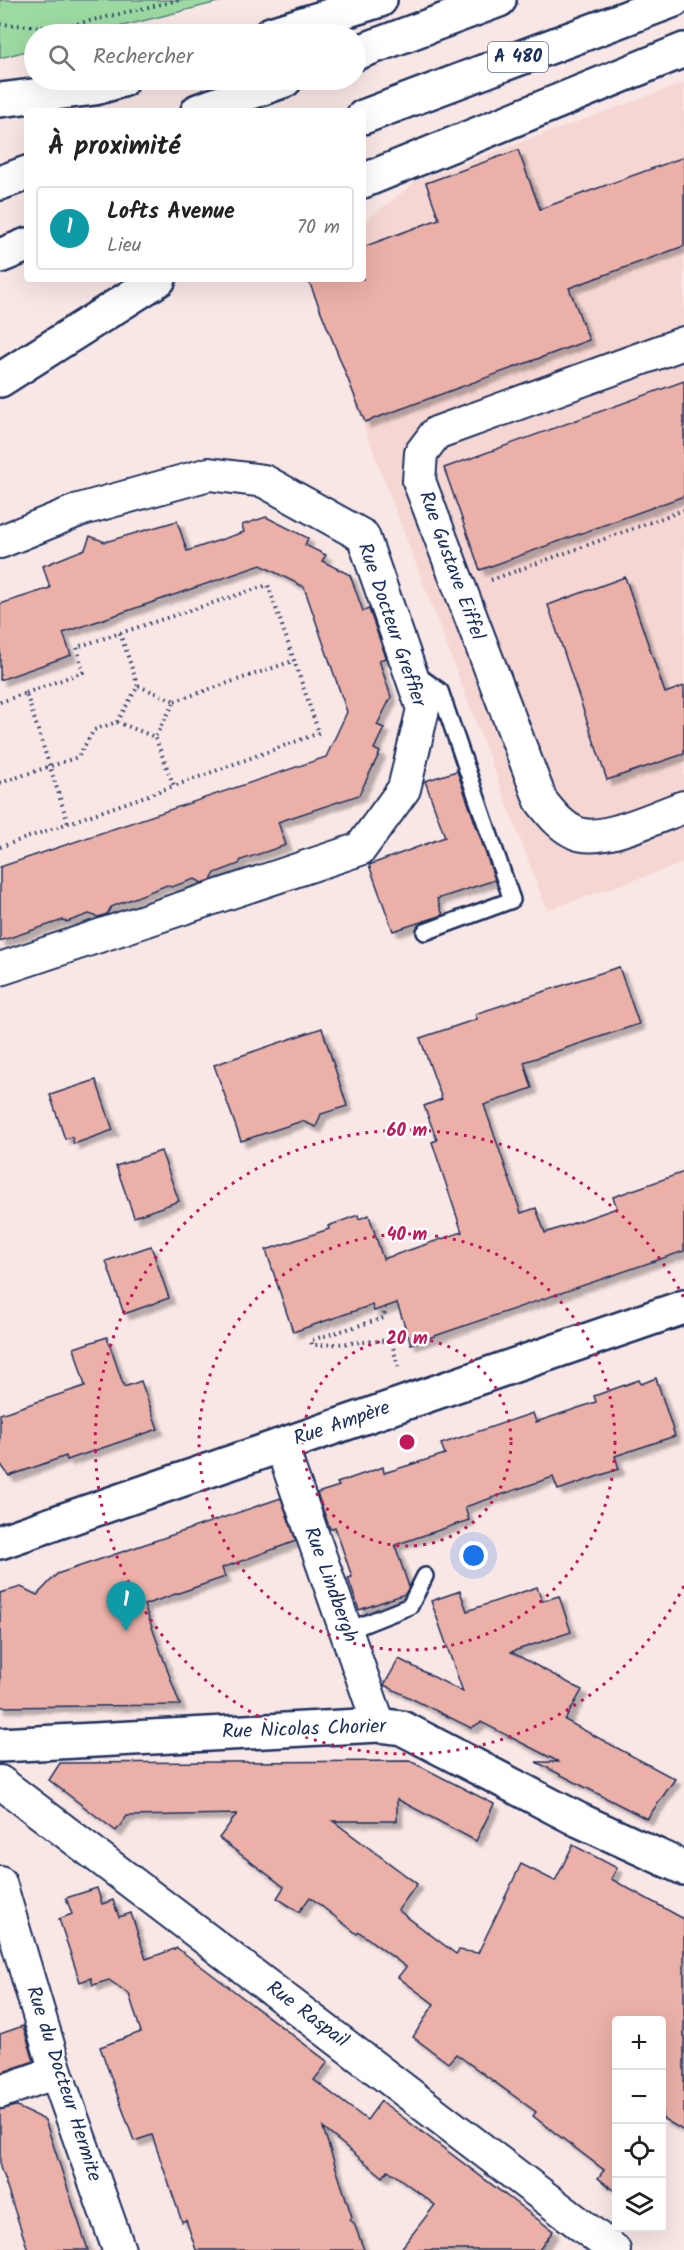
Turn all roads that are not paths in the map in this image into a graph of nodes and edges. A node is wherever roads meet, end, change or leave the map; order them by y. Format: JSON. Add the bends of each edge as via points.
{"nodes":[{"id":1,"x":380,"y":0,"type":"edge"},
{"id":2,"x":499,"y":0,"type":"edge"},
{"id":3,"x":674,"y":0,"type":"edge"},
{"id":4,"x":303,"y":24,"type":"edge"},
{"id":5,"x":366,"y":49,"type":"edge"},
{"id":6,"x":684,"y":50,"type":"edge"},
{"id":7,"x":79,"y":90,"type":"edge"},
{"id":8,"x":257,"y":90,"type":"edge"},
{"id":9,"x":0,"y":100,"type":"edge"},
{"id":10,"x":206,"y":108,"type":"edge"},
{"id":11,"x":366,"y":116,"type":"edge"},
{"id":12,"x":24,"y":174,"type":"edge"},
{"id":13,"x":366,"y":180,"type":"edge"},
{"id":14,"x":0,"y":183,"type":"edge"},
{"id":15,"x":24,"y":246,"type":"edge"},
{"id":16,"x":0,"y":255,"type":"edge"},
{"id":17,"x":154,"y":282,"type":"edge"},
{"id":18,"x":684,"y":343,"type":"edge"},
{"id":19,"x":0,"y":380,"type":"edge"},
{"id":20,"x":0,"y":542,"type":"edge"},
{"id":21,"x":409,"y":669,"type":"junction"},
{"id":22,"x":684,"y":807,"type":"edge"},
{"id":23,"x":425,"y":932,"type":"dead end"},
{"id":24,"x":0,"y":969,"type":"edge"},
{"id":25,"x":684,"y":1307,"type":"edge"},
{"id":26,"x":281,"y":1445,"type":"junction"},
{"id":27,"x":0,"y":1542,"type":"edge"},
{"id":28,"x":425,"y":1576,"type":"dead end"},
{"id":29,"x":347,"y":1631,"type":"junction"},
{"id":30,"x":379,"y":1725,"type":"junction"},
{"id":31,"x":0,"y":1745,"type":"edge"},
{"id":32,"x":0,"y":1782,"type":"edge"},
{"id":33,"x":684,"y":1868,"type":"edge"},
{"id":34,"x":0,"y":1883,"type":"edge"},
{"id":35,"x":56,"y":2072,"type":"junction"},
{"id":36,"x":0,"y":2092,"type":"edge"},
{"id":37,"x":119,"y":2250,"type":"edge"},
{"id":38,"x":614,"y":2250,"type":"edge"}],
"edges":[{"from":1,"to":4,"type":"main road"},
{"from":2,"to":5,"type":"main road"},
{"from":3,"to":11,"type":"main road","number":"A 480"},
{"from":6,"to":13,"type":"main road"},
{"from":7,"to":9,"type":"main road"},
{"from":8,"to":10,"type":"main road"},
{"from":12,"to":14,"type":"main road"},
{"from":15,"to":16,"type":"main road"},
{"from":17,"to":19,"type":"main road"},
{"from":18,"to":22,"type":"street","name":"Rue Gustave Eiffel","via":[[436,433],[421,453],[419,481],[541,801],[559,823],[576,833],[595,837]]},
{"from":20,"to":21,"type":"street","name":"Rue Docteur Greffier","via":[[79,510],[209,474],[264,481],[363,536]]},
{"from":21,"to":23,"type":"lane","via":[[440,691],[512,900]]},
{"from":21,"to":24,"type":"street","name":"Rue Docteur Greffier","via":[[423,709],[404,789],[360,849]]},
{"from":25,"to":26,"type":"main road","name":"Rue Ampère"},
{"from":26,"to":27,"type":"main road","name":"Rue Ampère"},
{"from":26,"to":29,"type":"street","name":"Rue Lindbergh"},
{"from":28,"to":29,"type":"lane","via":[[410,1606]]},
{"from":29,"to":30,"type":"street","name":"Rue Lindbergh"},
{"from":30,"to":31,"type":"main road","name":"Rue Nicolas Chorier"},
{"from":30,"to":33,"type":"main road","name":"Rue Nicolas Chorier","via":[[402,1728],[579,1820]]},
{"from":32,"to":38,"type":"street","name":"Rue Raspail"},
{"from":34,"to":35,"type":"street","name":"Rue du Docteur Hermite"},
{"from":35,"to":36,"type":"street"},
{"from":35,"to":37,"type":"street","name":"Rue du Docteur Hermite"}]}
